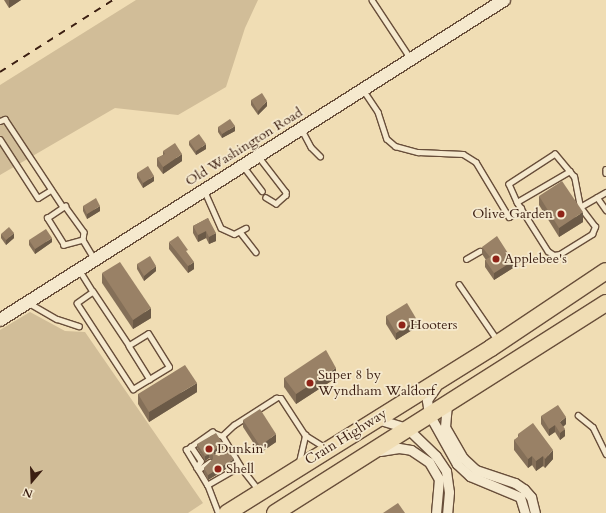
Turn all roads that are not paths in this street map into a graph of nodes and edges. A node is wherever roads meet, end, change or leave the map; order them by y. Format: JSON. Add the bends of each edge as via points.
{"nodes":[{"id":1,"x":372,"y":0,"type":"edge"},
{"id":2,"x":504,"y":0,"type":"edge"},
{"id":3,"x":411,"y":59,"type":"junction"},
{"id":4,"x":363,"y":90,"type":"junction"},
{"id":5,"x":0,"y":121,"type":"edge"},
{"id":6,"x":301,"y":129,"type":"junction"},
{"id":7,"x":0,"y":139,"type":"edge"},
{"id":8,"x":258,"y":156,"type":"junction"},
{"id":9,"x":320,"y":156,"type":"dead end"},
{"id":10,"x":243,"y":166,"type":"junction"},
{"id":11,"x":606,"y":169,"type":"edge"},
{"id":12,"x":570,"y":171,"type":"junction"},
{"id":13,"x":606,"y":173,"type":"edge"},
{"id":14,"x":51,"y":190,"type":"junction"},
{"id":15,"x":204,"y":190,"type":"junction"},
{"id":16,"x":262,"y":191,"type":"dead end"},
{"id":17,"x":606,"y":192,"type":"edge"},
{"id":18,"x":598,"y":197,"type":"junction"},
{"id":19,"x":266,"y":198,"type":"dead end"},
{"id":20,"x":517,"y":202,"type":"junction"},
{"id":21,"x":63,"y":207,"type":"junction"},
{"id":22,"x":580,"y":207,"type":"junction"},
{"id":23,"x":521,"y":208,"type":"junction"},
{"id":24,"x":606,"y":210,"type":"edge"},
{"id":25,"x":246,"y":228,"type":"dead end"},
{"id":26,"x":241,"y":233,"type":"junction"},
{"id":27,"x":83,"y":240,"type":"junction"},
{"id":28,"x":480,"y":250,"type":"dead end"},
{"id":29,"x":256,"y":252,"type":"dead end"},
{"id":30,"x":466,"y":259,"type":"dead end"},
{"id":31,"x":95,"y":260,"type":"junction"},
{"id":32,"x":79,"y":270,"type":"junction"},
{"id":33,"x":606,"y":272,"type":"edge"},
{"id":34,"x":459,"y":284,"type":"dead end"},
{"id":35,"x":93,"y":292,"type":"junction"},
{"id":36,"x":28,"y":302,"type":"junction"},
{"id":37,"x":606,"y":303,"type":"edge"},
{"id":38,"x":0,"y":320,"type":"edge"},
{"id":39,"x":79,"y":326,"type":"dead end"},
{"id":40,"x":499,"y":342,"type":"junction"},
{"id":41,"x":129,"y":346,"type":"junction"},
{"id":42,"x":451,"y":372,"type":"junction"},
{"id":43,"x":150,"y":379,"type":"junction"},
{"id":44,"x":448,"y":402,"type":"junction"},
{"id":45,"x":429,"y":414,"type":"junction"},
{"id":46,"x":578,"y":415,"type":"dead end"},
{"id":47,"x":375,"y":418,"type":"junction"},
{"id":48,"x":407,"y":428,"type":"junction"},
{"id":49,"x":305,"y":434,"type":"junction"},
{"id":50,"x":222,"y":436,"type":"junction"},
{"id":51,"x":230,"y":449,"type":"junction"},
{"id":52,"x":326,"y":449,"type":"junction"},
{"id":53,"x":225,"y":452,"type":"edge"},
{"id":54,"x":606,"y":454,"type":"edge"},
{"id":55,"x":362,"y":457,"type":"junction"},
{"id":56,"x":210,"y":462,"type":"edge"},
{"id":57,"x":240,"y":466,"type":"junction"},
{"id":58,"x":296,"y":468,"type":"junction"},
{"id":59,"x":197,"y":469,"type":"junction"},
{"id":60,"x":208,"y":485,"type":"junction"},
{"id":61,"x":260,"y":492,"type":"junction"},
{"id":62,"x":218,"y":513,"type":"edge"},
{"id":63,"x":227,"y":513,"type":"edge"},
{"id":64,"x":275,"y":513,"type":"edge"},
{"id":65,"x":436,"y":513,"type":"edge"},
{"id":66,"x":447,"y":513,"type":"edge"},
{"id":67,"x":526,"y":513,"type":"edge"},
{"id":68,"x":534,"y":513,"type":"edge"}],
"edges":[{"from":1,"to":3,"type":"lane"},
{"from":2,"to":3,"type":"main road","name":"Old Washington Road"},
{"from":3,"to":4,"type":"main road","name":"Old Washington Road"},
{"from":4,"to":6,"type":"main road","name":"Old Washington Road"},
{"from":4,"to":23,"type":"lane","via":[[378,112],[390,143],[409,151],[464,154],[476,162],[509,216]]},
{"from":5,"to":14,"type":"lane","via":[[6,119]]},
{"from":6,"to":8,"type":"main road","name":"Old Washington Road"},
{"from":6,"to":9,"type":"lane","via":[[311,147]]},
{"from":7,"to":14,"type":"lane","via":[[38,198]]},
{"from":8,"to":10,"type":"main road","name":"Old Washington Road"},
{"from":8,"to":19,"type":"lane","via":[[286,192],[276,204]]},
{"from":10,"to":15,"type":"main road","name":"Old Washington Road"},
{"from":10,"to":16,"type":"lane"},
{"from":11,"to":13,"type":"lane"},
{"from":12,"to":20,"type":"lane"},
{"from":12,"to":20,"type":"lane","via":[[558,155],[553,154],[509,184]]},
{"from":12,"to":22,"type":"lane","via":[[574,177]]},
{"from":14,"to":21,"type":"lane"},
{"from":15,"to":26,"type":"lane","via":[[222,228],[234,234]]},
{"from":15,"to":31,"type":"main road","name":"Old Washington Road"},
{"from":17,"to":18,"type":"lane"},
{"from":18,"to":22,"type":"lane"},
{"from":18,"to":24,"type":"lane"},
{"from":20,"to":23,"type":"lane"},
{"from":21,"to":27,"type":"lane","via":[[65,206],[84,232]]},
{"from":21,"to":27,"type":"lane","via":[[47,218],[64,245]]},
{"from":22,"to":23,"type":"lane","via":[[595,227],[592,234],[560,254],[554,255],[548,251]]},
{"from":25,"to":26,"type":"lane"},
{"from":26,"to":29,"type":"lane"},
{"from":27,"to":31,"type":"lane"},
{"from":28,"to":30,"type":"lane"},
{"from":31,"to":32,"type":"main road","name":"Old Washington Road"},
{"from":32,"to":35,"type":"lane"},
{"from":32,"to":36,"type":"main road","name":"Old Washington Road"},
{"from":33,"to":40,"type":"highway","name":"Crain Highway"},
{"from":34,"to":40,"type":"lane"},
{"from":35,"to":41,"type":"lane"},
{"from":35,"to":43,"type":"lane","via":[[77,303],[133,389]]},
{"from":36,"to":38,"type":"main road","name":"Old Washington Road"},
{"from":36,"to":39,"type":"lane","via":[[61,321]]},
{"from":37,"to":44,"type":"highway","name":"Crain Highway"},
{"from":40,"to":42,"type":"highway","name":"Crain Highway"},
{"from":41,"to":43,"type":"lane"},
{"from":41,"to":43,"type":"lane","via":[[148,334],[170,367]]},
{"from":42,"to":45,"type":"street","via":[[427,400]]},
{"from":42,"to":47,"type":"highway","name":"Crain Highway"},
{"from":44,"to":45,"type":"highway","name":"Crain Highway"},
{"from":44,"to":68,"type":"street","via":[[445,427],[463,458],[476,470],[515,483],[524,489],[531,497]]},
{"from":45,"to":48,"type":"highway","name":"Crain Highway"},
{"from":45,"to":67,"type":"street","via":[[460,468],[474,478],[515,494],[523,502]]},
{"from":46,"to":54,"type":"lane","via":[[593,427]]},
{"from":47,"to":48,"type":"street"},
{"from":47,"to":52,"type":"highway","name":"Crain Highway"},
{"from":48,"to":55,"type":"highway","name":"Crain Highway"},
{"from":48,"to":66,"type":"street","via":[[436,456],[446,471],[449,492]]},
{"from":49,"to":50,"type":"lane","via":[[278,398],[234,425]]},
{"from":49,"to":52,"type":"lane"},
{"from":49,"to":58,"type":"lane"},
{"from":50,"to":51,"type":"lane"},
{"from":50,"to":59,"type":"lane","via":[[212,432],[186,450]]},
{"from":51,"to":53,"type":"lane"},
{"from":51,"to":57,"type":"lane"},
{"from":52,"to":58,"type":"highway","name":"Crain Highway"},
{"from":55,"to":64,"type":"highway","name":"Crain Highway"},
{"from":55,"to":65,"type":"street","via":[[388,448],[411,450],[420,455],[429,462],[439,479]]},
{"from":56,"to":59,"type":"lane"},
{"from":57,"to":60,"type":"lane","via":[[229,470]]},
{"from":57,"to":61,"type":"lane"},
{"from":58,"to":61,"type":"highway","name":"Crain Highway"},
{"from":59,"to":60,"type":"lane"},
{"from":60,"to":62,"type":"lane"},
{"from":61,"to":63,"type":"highway","name":"Crain Highway"}]}
